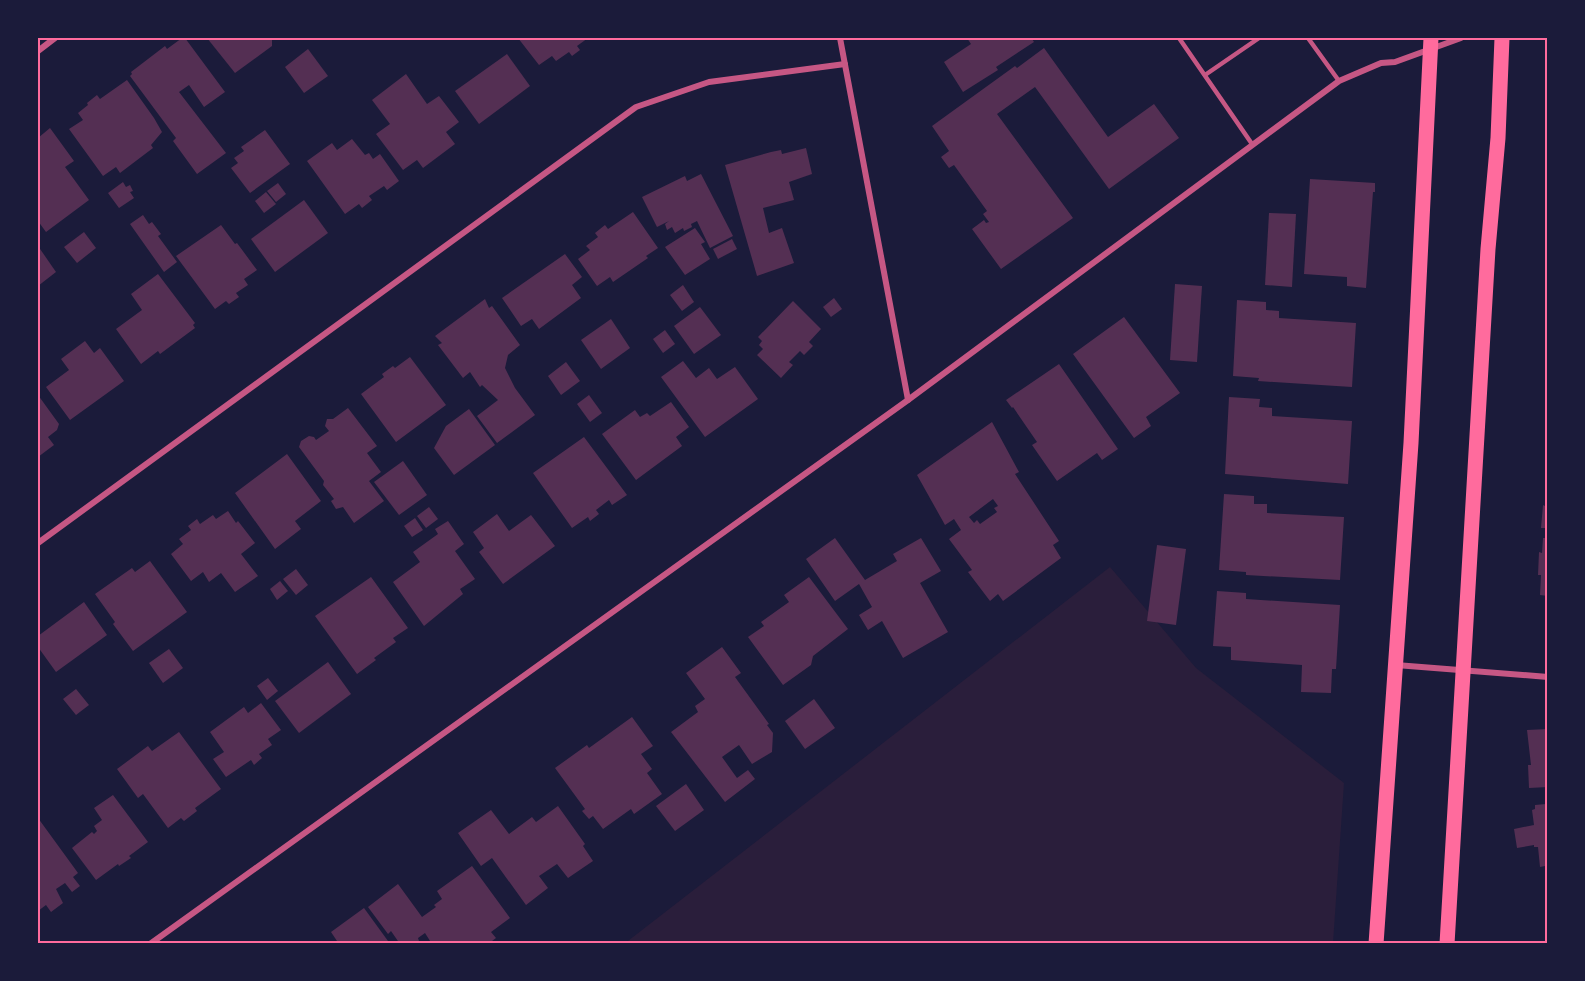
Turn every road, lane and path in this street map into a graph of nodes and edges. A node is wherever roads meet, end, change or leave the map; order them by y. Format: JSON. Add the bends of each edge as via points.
{"nodes":[{"id":1,"x":56,"y":38,"type":"edge"},
{"id":2,"x":840,"y":38,"type":"edge"},
{"id":3,"x":1179,"y":38,"type":"edge"},
{"id":4,"x":1259,"y":38,"type":"edge"},
{"id":5,"x":1308,"y":38,"type":"edge"},
{"id":6,"x":1461,"y":38,"type":"edge"},
{"id":7,"x":1502,"y":38,"type":"edge"},
{"id":8,"x":1431,"y":42,"type":"edge"},
{"id":9,"x":38,"y":51,"type":"edge"},
{"id":10,"x":845,"y":64,"type":"junction"},
{"id":11,"x":1205,"y":75,"type":"junction"},
{"id":12,"x":1339,"y":81,"type":"junction"},
{"id":13,"x":1252,"y":144,"type":"junction"},
{"id":14,"x":908,"y":400,"type":"junction"},
{"id":15,"x":38,"y":543,"type":"edge"},
{"id":16,"x":1395,"y":665,"type":"junction"},
{"id":17,"x":1463,"y":669,"type":"junction"},
{"id":18,"x":1548,"y":677,"type":"edge"},
{"id":19,"x":150,"y":944,"type":"edge"},
{"id":20,"x":1376,"y":944,"type":"edge"},
{"id":21,"x":1447,"y":944,"type":"edge"}],
"edges":[{"from":1,"to":9,"type":"street"},
{"from":2,"to":10,"type":"street"},
{"from":3,"to":11,"type":"lane"},
{"from":4,"to":11,"type":"lane"},
{"from":5,"to":12,"type":"lane"},
{"from":6,"to":8,"type":"street"},
{"from":7,"to":17,"type":"main road"},
{"from":8,"to":12,"type":"street","via":[[1395,62],[1381,63]]},
{"from":8,"to":16,"type":"main road","via":[[1411,443]]},
{"from":10,"to":14,"type":"street"},
{"from":10,"to":15,"type":"street","via":[[709,82],[636,107]]},
{"from":11,"to":13,"type":"lane"},
{"from":12,"to":13,"type":"street"},
{"from":13,"to":14,"type":"street"},
{"from":14,"to":19,"type":"street"},
{"from":16,"to":17,"type":"street"},
{"from":16,"to":20,"type":"main road"},
{"from":17,"to":18,"type":"street"},
{"from":17,"to":21,"type":"main road"}]}
